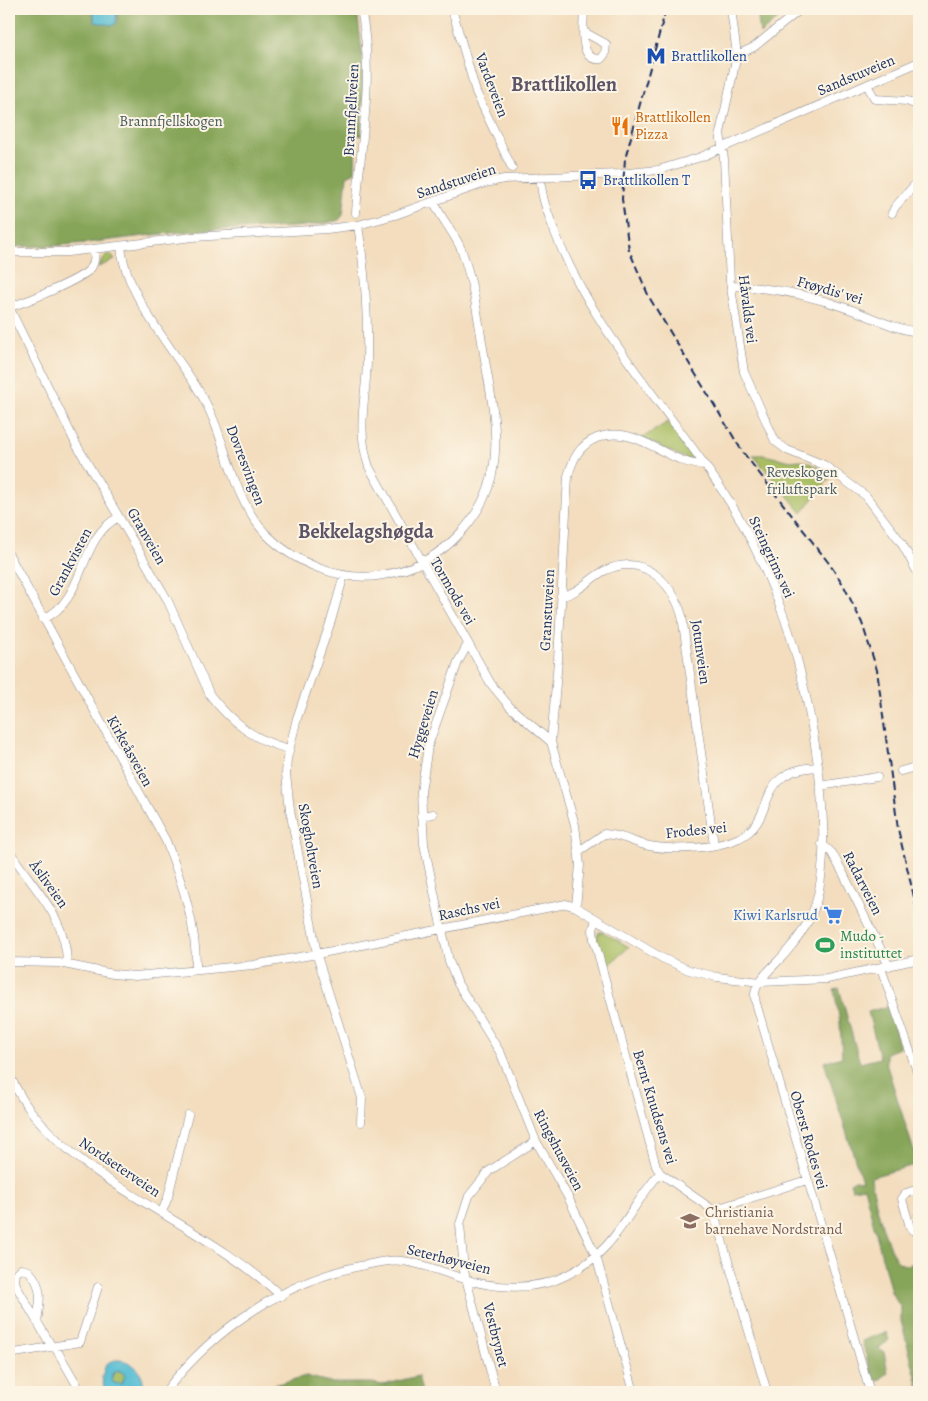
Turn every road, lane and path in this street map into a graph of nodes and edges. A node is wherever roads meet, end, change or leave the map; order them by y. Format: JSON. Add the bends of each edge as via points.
{"nodes":[{"id":1,"x":361,"y":9,"type":"edge"},
{"id":2,"x":452,"y":9,"type":"edge"},
{"id":3,"x":584,"y":9,"type":"edge"},
{"id":4,"x":731,"y":9,"type":"edge"},
{"id":5,"x":801,"y":9,"type":"edge"},
{"id":6,"x":584,"y":32,"type":"dead end"},
{"id":7,"x":737,"y":55,"type":"junction"},
{"id":8,"x":919,"y":62,"type":"edge"},
{"id":9,"x":867,"y":85,"type":"junction"},
{"id":10,"x":919,"y":106,"type":"edge"},
{"id":11,"x":721,"y":148,"type":"junction"},
{"id":12,"x":512,"y":168,"type":"dead end"},
{"id":13,"x":542,"y":177,"type":"junction"},
{"id":14,"x":919,"y":180,"type":"edge"},
{"id":15,"x":434,"y":202,"type":"junction"},
{"id":16,"x":356,"y":214,"type":"dead end"},
{"id":17,"x":892,"y":214,"type":"dead end"},
{"id":18,"x":358,"y":225,"type":"junction"},
{"id":19,"x":121,"y":246,"type":"junction"},
{"id":20,"x":94,"y":249,"type":"junction"},
{"id":21,"x":9,"y":252,"type":"edge"},
{"id":22,"x":731,"y":286,"type":"junction"},
{"id":23,"x":9,"y":306,"type":"edge"},
{"id":24,"x":918,"y":332,"type":"edge"},
{"id":25,"x":705,"y":465,"type":"junction"},
{"id":26,"x":119,"y":517,"type":"junction"},
{"id":27,"x":9,"y":555,"type":"edge"},
{"id":28,"x":421,"y":562,"type":"junction"},
{"id":29,"x":344,"y":575,"type":"junction"},
{"id":30,"x":919,"y":575,"type":"edge"},
{"id":31,"x":561,"y":596,"type":"junction"},
{"id":32,"x":43,"y":619,"type":"junction"},
{"id":33,"x":468,"y":644,"type":"junction"},
{"id":34,"x":550,"y":742,"type":"junction"},
{"id":35,"x":289,"y":749,"type":"junction"},
{"id":36,"x":919,"y":766,"type":"edge"},
{"id":37,"x":818,"y":767,"type":"junction"},
{"id":38,"x":901,"y":771,"type":"dead end"},
{"id":39,"x":877,"y":777,"type":"dead end"},
{"id":40,"x":820,"y":786,"type":"junction"},
{"id":41,"x":433,"y":814,"type":"dead end"},
{"id":42,"x":421,"y":816,"type":"junction"},
{"id":43,"x":822,"y":844,"type":"junction"},
{"id":44,"x":714,"y":845,"type":"junction"},
{"id":45,"x":9,"y":850,"type":"edge"},
{"id":46,"x":579,"y":850,"type":"junction"},
{"id":47,"x":576,"y":907,"type":"junction"},
{"id":48,"x":596,"y":919,"type":"junction"},
{"id":49,"x":442,"y":928,"type":"junction"},
{"id":50,"x":317,"y":954,"type":"junction"},
{"id":51,"x":919,"y":959,"type":"edge"},
{"id":52,"x":9,"y":962,"type":"edge"},
{"id":53,"x":67,"y":964,"type":"junction"},
{"id":54,"x":885,"y":967,"type":"junction"},
{"id":55,"x":196,"y":970,"type":"junction"},
{"id":56,"x":761,"y":982,"type":"junction"},
{"id":57,"x":9,"y":1074,"type":"edge"},
{"id":58,"x":919,"y":1077,"type":"edge"},
{"id":59,"x":188,"y":1115,"type":"dead end"},
{"id":60,"x":360,"y":1122,"type":"dead end"},
{"id":61,"x":536,"y":1141,"type":"junction"},
{"id":62,"x":660,"y":1174,"type":"junction"},
{"id":63,"x":807,"y":1180,"type":"junction"},
{"id":64,"x":919,"y":1188,"type":"edge"},
{"id":65,"x":713,"y":1210,"type":"junction"},
{"id":66,"x":162,"y":1212,"type":"junction"},
{"id":67,"x":919,"y":1231,"type":"edge"},
{"id":68,"x":596,"y":1256,"type":"junction"},
{"id":69,"x":466,"y":1280,"type":"junction"},
{"id":70,"x":98,"y":1287,"type":"dead end"},
{"id":71,"x":281,"y":1296,"type":"junction"},
{"id":72,"x":37,"y":1322,"type":"junction"},
{"id":73,"x":53,"y":1347,"type":"junction"},
{"id":74,"x":9,"y":1354,"type":"edge"},
{"id":75,"x":82,"y":1392,"type":"edge"},
{"id":76,"x":165,"y":1392,"type":"edge"},
{"id":77,"x":496,"y":1392,"type":"edge"},
{"id":78,"x":634,"y":1392,"type":"edge"},
{"id":79,"x":767,"y":1392,"type":"edge"},
{"id":80,"x":870,"y":1392,"type":"edge"}],
"edges":[{"from":1,"to":16,"type":"street","name":"Brannfjellveien","via":[[367,45],[368,83]]},
{"from":2,"to":12,"type":"street","name":"Vardeveien","via":[[476,92]]},
{"from":3,"to":6,"type":"street"},
{"from":4,"to":7,"type":"street","name":"Håvalds vei"},
{"from":5,"to":7,"type":"street","via":[[754,47]]},
{"from":7,"to":11,"type":"street","name":"Håvalds vei","via":[[720,134]]},
{"from":8,"to":9,"type":"street","name":"Sandstuveien"},
{"from":9,"to":10,"type":"street","via":[[874,99],[910,102]]},
{"from":9,"to":11,"type":"street","name":"Sandstuveien"},
{"from":11,"to":13,"type":"street","name":"Sandstuveien","via":[[686,163],[649,172]]},
{"from":11,"to":22,"type":"street","name":"Håvalds vei"},
{"from":13,"to":15,"type":"street","name":"Sandstuveien","via":[[489,182]]},
{"from":13,"to":25,"type":"street","name":"Steingrims vei","via":[[545,205],[578,284],[604,329]]},
{"from":14,"to":17,"type":"street"},
{"from":15,"to":18,"type":"street","name":"Sandstuveien"},
{"from":15,"to":28,"type":"street","name":"Dovresvingen","via":[[460,248],[474,294],[494,424],[495,454],[491,481],[481,507],[467,527],[443,550]]},
{"from":18,"to":19,"type":"street","name":"Sandstuveien","via":[[193,237]]},
{"from":18,"to":28,"type":"street","name":"Tormods vei","via":[[366,290],[367,332],[362,442],[372,475]]},
{"from":19,"to":20,"type":"street","name":"Sandstuveien"},
{"from":19,"to":29,"type":"street","name":"Dovresvingen","via":[[123,260],[140,298],[210,410],[243,500],[253,517],[267,535],[290,554]]},
{"from":20,"to":21,"type":"street","name":"Sandstuveien"},
{"from":20,"to":23,"type":"street","via":[[94,260],[88,272]]},
{"from":22,"to":24,"type":"street","name":"Frøydis' vei","via":[[807,296]]},
{"from":22,"to":30,"type":"street","name":"Håvalds vei","via":[[745,377],[771,435],[781,446],[834,470],[866,496],[901,542]]},
{"from":23,"to":26,"type":"street","name":"Granveien","via":[[67,427]]},
{"from":25,"to":31,"type":"street","name":"Granstuveien","via":[[692,464],[623,434],[600,437],[582,447],[573,460],[566,485]]},
{"from":25,"to":37,"type":"street","name":"Steingrims vei","via":[[738,517],[782,612],[800,670]]},
{"from":26,"to":32,"type":"street","name":"Grankvisten","via":[[98,536],[70,597]]},
{"from":26,"to":35,"type":"street","name":"Granveien","via":[[167,599],[210,695],[220,709],[259,739]]},
{"from":27,"to":32,"type":"street","name":"Kirkeåsveien"},
{"from":28,"to":29,"type":"street","name":"Dovresvingen","via":[[380,576]]},
{"from":28,"to":33,"type":"street","name":"Tormods vei"},
{"from":29,"to":35,"type":"street","name":"Skogholtveien"},
{"from":31,"to":34,"type":"street","name":"Granstuveien"},
{"from":31,"to":44,"type":"street","name":"Jotunveien","via":[[572,593],[602,572],[623,566],[652,572],[677,599]]},
{"from":32,"to":55,"type":"street","name":"Kirkeåsveien","via":[[166,841],[192,922]]},
{"from":33,"to":34,"type":"street","name":"Tormods vei","via":[[498,695]]},
{"from":33,"to":42,"type":"street","name":"Hyggeveien","via":[[458,662],[427,750],[420,792]]},
{"from":34,"to":46,"type":"street","name":"Granstuveien","via":[[572,812]]},
{"from":35,"to":50,"type":"street","name":"Skogholtveien","via":[[288,795]]},
{"from":36,"to":38,"type":"street"},
{"from":37,"to":40,"type":"street","name":"Steingrims vei"},
{"from":37,"to":44,"type":"street","name":"Frodes vei","via":[[785,774],[772,788],[751,829],[738,839]]},
{"from":39,"to":40,"type":"street"},
{"from":40,"to":43,"type":"street","name":"Steingrims vei"},
{"from":41,"to":42,"type":"street"},
{"from":42,"to":49,"type":"street","name":"Hyggeveien"},
{"from":43,"to":54,"type":"street","name":"Radarveien","via":[[832,853]]},
{"from":43,"to":56,"type":"street","name":"Steingrims vei","via":[[816,904],[789,950]]},
{"from":44,"to":46,"type":"street","name":"Frodes vei","via":[[660,847],[604,834]]},
{"from":45,"to":53,"type":"street","name":"Åsliveien","via":[[57,918],[63,931]]},
{"from":46,"to":47,"type":"street","name":"Granstuveien"},
{"from":47,"to":48,"type":"street","name":"Raschs vei"},
{"from":47,"to":49,"type":"street","name":"Raschs vei","via":[[566,904],[553,906]]},
{"from":48,"to":56,"type":"street","name":"Raschs vei","via":[[683,968],[717,977]]},
{"from":48,"to":62,"type":"street","name":"Bernt Knudsens vei","via":[[593,934],[597,951],[622,1049]]},
{"from":49,"to":50,"type":"street","name":"Raschs vei"},
{"from":49,"to":61,"type":"street","name":"Ringshusveien","via":[[458,984],[501,1054]]},
{"from":50,"to":55,"type":"street","name":"Raschs vei","via":[[270,963]]},
{"from":50,"to":60,"type":"street","name":"Skogholtveien","via":[[362,1098]]},
{"from":51,"to":54,"type":"street","name":"Raschs vei"},
{"from":52,"to":53,"type":"street","name":"Raschs vei"},
{"from":53,"to":55,"type":"street","name":"Raschs vei","via":[[128,976]]},
{"from":54,"to":56,"type":"street","name":"Raschs vei","via":[[827,980]]},
{"from":54,"to":58,"type":"street","name":"Radarveien"},
{"from":56,"to":63,"type":"street","name":"Oberst Rodes vei","via":[[755,994],[757,1011]]},
{"from":57,"to":66,"type":"street","name":"Nordseterveien","via":[[29,1110],[64,1145],[100,1174]]},
{"from":59,"to":66,"type":"street","name":"Nordseterveien"},
{"from":61,"to":68,"type":"street","name":"Ringshusveien"},
{"from":61,"to":69,"type":"street","name":"Vestbrynet","via":[[488,1171],[469,1196],[459,1234]]},
{"from":62,"to":65,"type":"street","name":"Bernt Knudsens vei"},
{"from":62,"to":68,"type":"street","name":"Seterhøyveien","via":[[622,1228]]},
{"from":63,"to":65,"type":"street"},
{"from":63,"to":80,"type":"street","name":"Oberst Rodes vei"},
{"from":64,"to":67,"type":"street","via":[[906,1193],[902,1203],[910,1227]]},
{"from":65,"to":79,"type":"street"},
{"from":66,"to":71,"type":"street","name":"Nordseterveien","via":[[234,1256]]},
{"from":68,"to":69,"type":"street","name":"Seterhøyveien","via":[[577,1270],[544,1284],[509,1286]]},
{"from":68,"to":78,"type":"street","name":"Ringshusveien"},
{"from":69,"to":71,"type":"street","name":"Seterhøyveien","via":[[395,1260],[345,1270]]},
{"from":69,"to":77,"type":"street","name":"Vestbrynet"},
{"from":70,"to":73,"type":"street","via":[[80,1342]]},
{"from":71,"to":76,"type":"street","name":"Seterhøyveien","via":[[217,1337]]},
{"from":72,"to":72,"type":"street","via":[[14,1278],[18,1271],[26,1269],[37,1280],[41,1293]]},
{"from":72,"to":73,"type":"street"},
{"from":73,"to":74,"type":"street"},
{"from":73,"to":75,"type":"street"}]}
